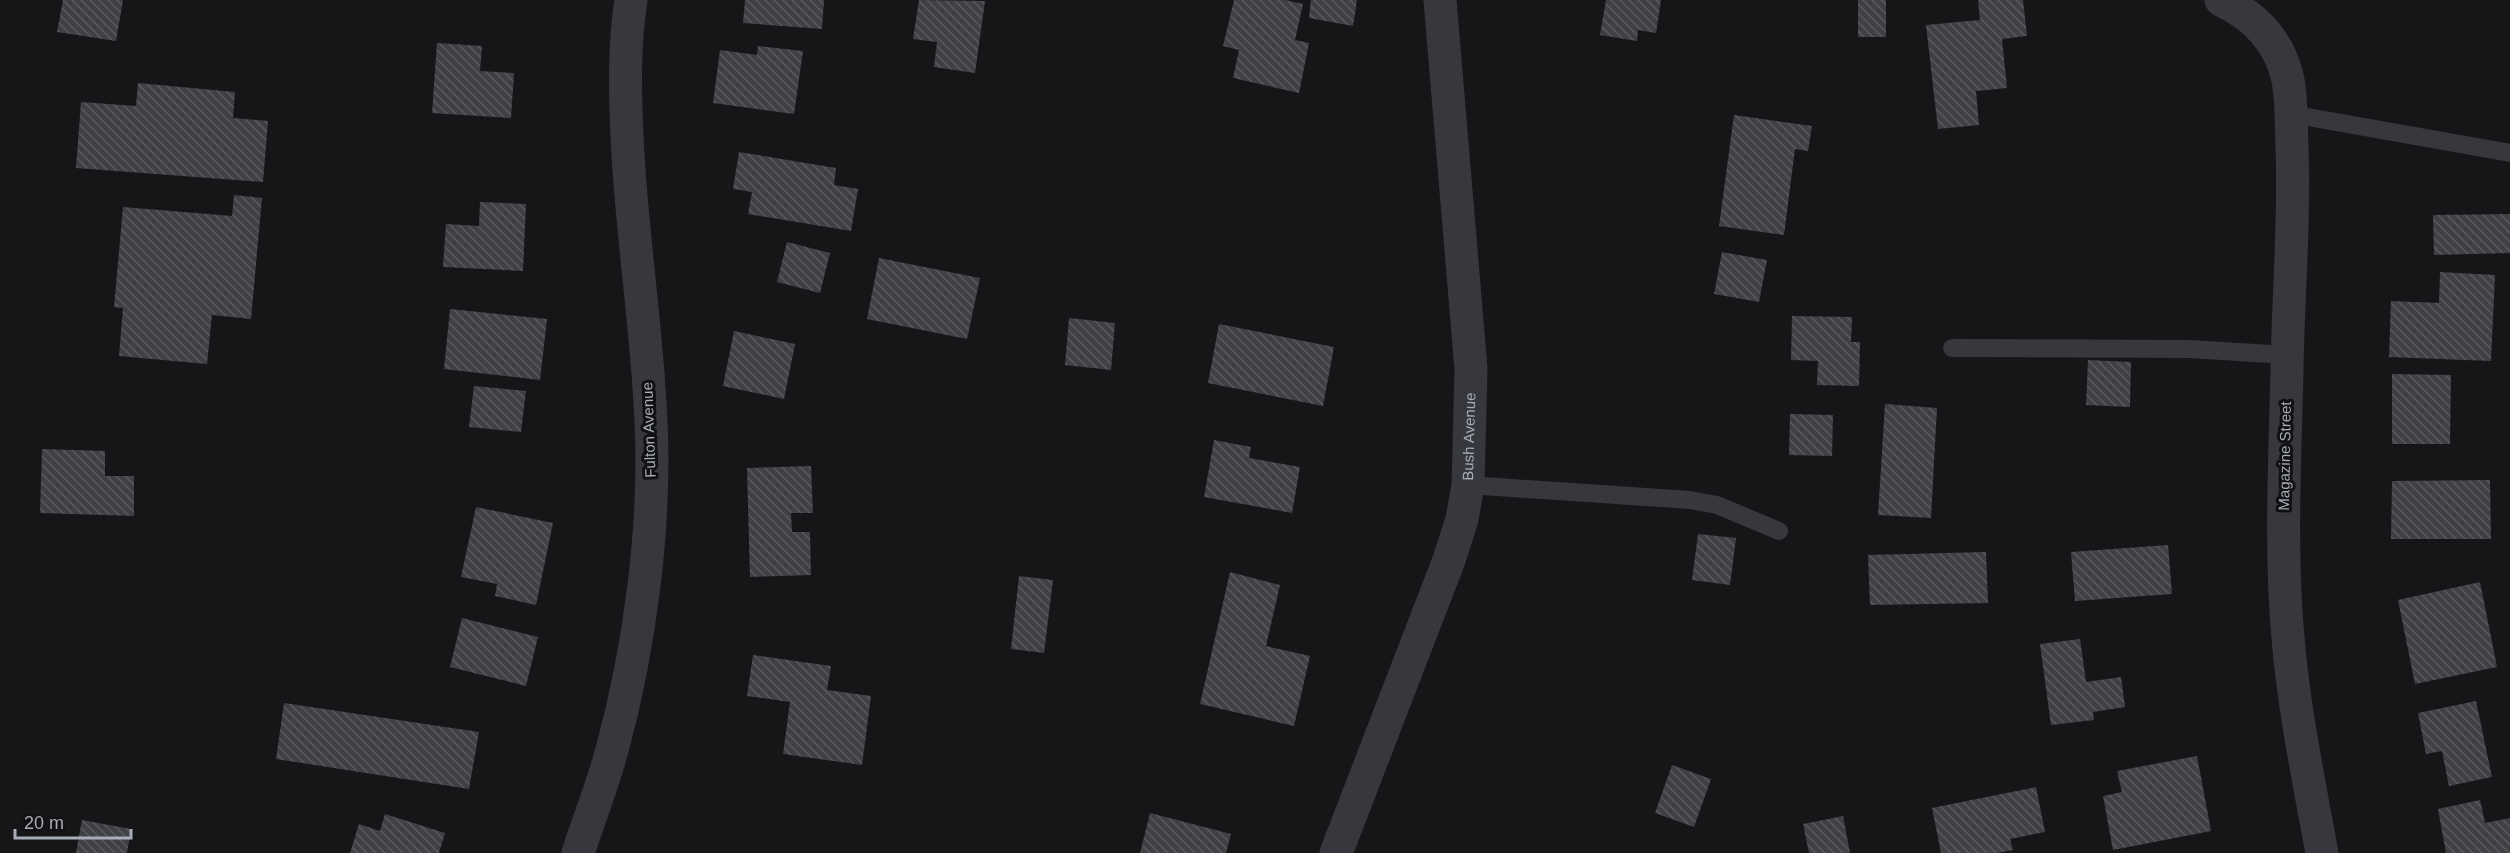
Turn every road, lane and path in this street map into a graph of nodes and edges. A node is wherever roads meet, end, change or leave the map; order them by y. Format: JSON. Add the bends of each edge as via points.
{"nodes":[{"id":1,"x":631,"y":0,"type":"edge"},
{"id":2,"x":1440,"y":0,"type":"edge"},
{"id":3,"x":2221,"y":0,"type":"edge"},
{"id":4,"x":2291,"y":114,"type":"junction"},
{"id":5,"x":2510,"y":153,"type":"edge"},
{"id":6,"x":1952,"y":348,"type":"dead end"},
{"id":7,"x":2287,"y":356,"type":"junction"},
{"id":8,"x":1468,"y":485,"type":"junction"},
{"id":9,"x":1779,"y":531,"type":"dead end"},
{"id":10,"x":578,"y":853,"type":"edge"},
{"id":11,"x":1336,"y":853,"type":"edge"},
{"id":12,"x":2322,"y":853,"type":"edge"}],
"edges":[{"from":1,"to":10,"type":"street","name":"Fulton Avenue","via":[[626,63],[627,146],[651,421],[652,483],[642,597],[629,678],[612,750]]},
{"from":2,"to":8,"type":"street","name":"Bush Avenue","via":[[1471,369]]},
{"from":3,"to":4,"type":"street","name":"Magazine Street","via":[[2252,17],[2269,37],[2288,80]]},
{"from":4,"to":5,"type":"lane"},
{"from":4,"to":7,"type":"street","name":"Magazine Street","via":[[2293,202]]},
{"from":6,"to":7,"type":"lane","via":[[2190,349]]},
{"from":7,"to":12,"type":"street","name":"Magazine Street","via":[[2284,570],[2288,639]]},
{"from":8,"to":9,"type":"lane","via":[[1690,500],[1717,505]]},
{"from":8,"to":11,"type":"street","name":"Bush Avenue","via":[[1449,560]]}]}
